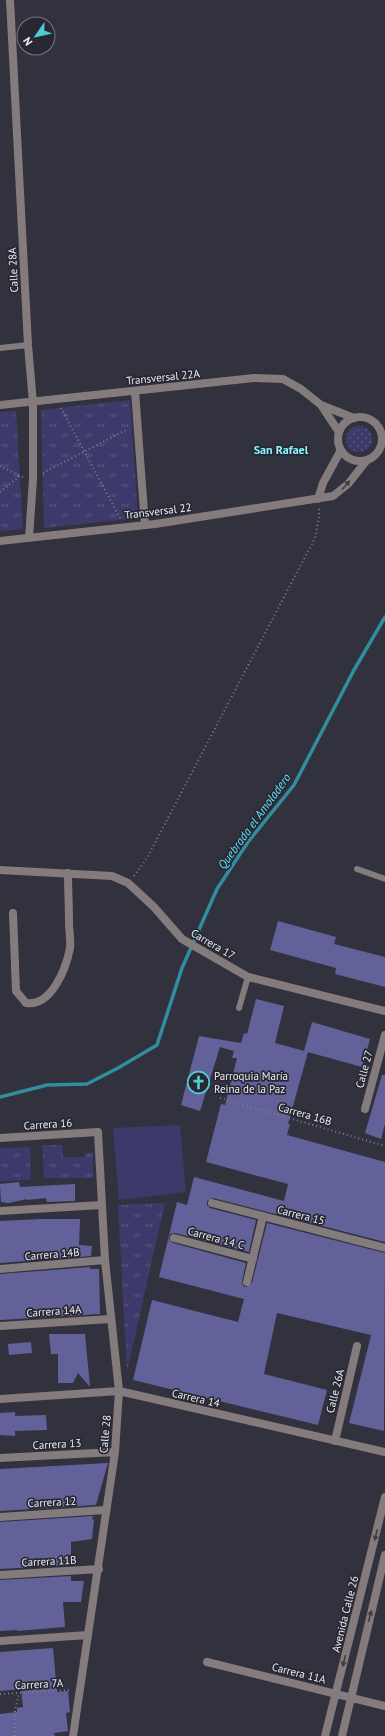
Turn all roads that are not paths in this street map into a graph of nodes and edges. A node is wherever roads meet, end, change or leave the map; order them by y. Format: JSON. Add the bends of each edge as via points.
{"nodes":[{"id":1,"x":10,"y":0,"type":"edge"},
{"id":2,"x":28,"y":345,"type":"junction"},
{"id":3,"x":0,"y":348,"type":"edge"},
{"id":4,"x":135,"y":391,"type":"junction"},
{"id":5,"x":33,"y":403,"type":"junction"},
{"id":6,"x":0,"y":405,"type":"edge"},
{"id":7,"x":321,"y":405,"type":"junction"},
{"id":8,"x":354,"y":418,"type":"junction"},
{"id":9,"x":382,"y":427,"type":"edge"},
{"id":10,"x":339,"y":432,"type":"junction"},
{"id":11,"x":341,"y":450,"type":"junction"},
{"id":12,"x":382,"y":451,"type":"edge"},
{"id":13,"x":367,"y":460,"type":"junction"},
{"id":14,"x":318,"y":499,"type":"junction"},
{"id":15,"x":145,"y":525,"type":"junction"},
{"id":16,"x":29,"y":538,"type":"junction"},
{"id":17,"x":0,"y":541,"type":"edge"},
{"id":18,"x":357,"y":869,"type":"dead end"},
{"id":19,"x":0,"y":870,"type":"edge"},
{"id":20,"x":68,"y":873,"type":"junction"},
{"id":21,"x":385,"y":879,"type":"edge"},
{"id":22,"x":14,"y":912,"type":"dead end"},
{"id":23,"x":248,"y":977,"type":"junction"},
{"id":24,"x":240,"y":1008,"type":"dead end"},
{"id":25,"x":385,"y":1011,"type":"edge"},
{"id":26,"x":385,"y":1035,"type":"edge"},
{"id":27,"x":364,"y":1109,"type":"dead end"},
{"id":28,"x":98,"y":1132,"type":"joint"},
{"id":29,"x":0,"y":1138,"type":"edge"},
{"id":30,"x":212,"y":1203,"type":"dead end"},
{"id":31,"x":101,"y":1205,"type":"junction"},
{"id":32,"x":0,"y":1211,"type":"edge"},
{"id":33,"x":264,"y":1216,"type":"junction"},
{"id":34,"x":174,"y":1238,"type":"dead end"},
{"id":35,"x":385,"y":1248,"type":"edge"},
{"id":36,"x":253,"y":1259,"type":"junction"},
{"id":37,"x":105,"y":1260,"type":"junction"},
{"id":38,"x":0,"y":1269,"type":"edge"},
{"id":39,"x":247,"y":1282,"type":"dead end"},
{"id":40,"x":110,"y":1319,"type":"junction"},
{"id":41,"x":0,"y":1326,"type":"edge"},
{"id":42,"x":357,"y":1346,"type":"dead end"},
{"id":43,"x":119,"y":1391,"type":"junction"},
{"id":44,"x":0,"y":1399,"type":"edge"},
{"id":45,"x":334,"y":1441,"type":"junction"},
{"id":46,"x":115,"y":1452,"type":"junction"},
{"id":47,"x":385,"y":1452,"type":"edge"},
{"id":48,"x":0,"y":1458,"type":"edge"},
{"id":49,"x":385,"y":1497,"type":"edge"},
{"id":50,"x":106,"y":1510,"type":"junction"},
{"id":51,"x":0,"y":1516,"type":"edge"},
{"id":52,"x":385,"y":1555,"type":"edge"},
{"id":53,"x":99,"y":1569,"type":"junction"},
{"id":54,"x":0,"y":1575,"type":"edge"},
{"id":55,"x":88,"y":1635,"type":"junction"},
{"id":56,"x":0,"y":1641,"type":"edge"},
{"id":57,"x":207,"y":1662,"type":"dead end"},
{"id":58,"x":336,"y":1694,"type":"junction"},
{"id":59,"x":351,"y":1698,"type":"junction"},
{"id":60,"x":385,"y":1706,"type":"edge"},
{"id":61,"x":73,"y":1736,"type":"edge"},
{"id":62,"x":325,"y":1736,"type":"edge"},
{"id":63,"x":342,"y":1736,"type":"edge"}],
"edges":[{"from":1,"to":2,"type":"street","name":"Calle 28A"},
{"from":2,"to":3,"type":"lane"},
{"from":2,"to":5,"type":"street","name":"Calle 28A"},
{"from":4,"to":5,"type":"street","name":"Transversal 22A"},
{"from":4,"to":7,"type":"street","name":"Transversal 22A","via":[[254,378],[283,380],[301,389]]},
{"from":4,"to":15,"type":"street"},
{"from":5,"to":6,"type":"street","name":"Transversal 22A"},
{"from":5,"to":16,"type":"street","name":"Calle 28A","via":[[33,479]]},
{"from":7,"to":8,"type":"street"},
{"from":7,"to":10,"type":"street"},
{"from":8,"to":9,"type":"street","via":[[368,418]]},
{"from":8,"to":10,"type":"street","via":[[347,420]]},
{"from":9,"to":12,"type":"street"},
{"from":10,"to":11,"type":"street","via":[[338,445]]},
{"from":11,"to":13,"type":"street","via":[[352,460]]},
{"from":11,"to":14,"type":"street","via":[[323,483]]},
{"from":12,"to":13,"type":"street"},
{"from":14,"to":13,"type":"street","name":"Transversal 22","one_way":true,"via":[[337,494]]},
{"from":14,"to":15,"type":"street","name":"Transversal 22"},
{"from":15,"to":16,"type":"street","name":"Transversal 22"},
{"from":16,"to":17,"type":"street","name":"Transversal 22"},
{"from":18,"to":21,"type":"lane"},
{"from":19,"to":20,"type":"street","name":"Carrera 17"},
{"from":20,"to":22,"type":"street","via":[[70,947],[66,961],[49,994],[34,1004],[26,1003],[16,991]]},
{"from":20,"to":23,"type":"street","name":"Carrera 17","via":[[112,876],[128,883],[154,907],[182,939]]},
{"from":23,"to":24,"type":"lane"},
{"from":23,"to":25,"type":"street","name":"Carrera 17"},
{"from":26,"to":27,"type":"street","name":"Calle 27"},
{"from":28,"to":29,"type":"street","name":"Carrera 16"},
{"from":28,"to":31,"type":"street","name":"Calle 28"},
{"from":30,"to":33,"type":"street","name":"Carrera 15"},
{"from":31,"to":32,"type":"street"},
{"from":31,"to":37,"type":"street","name":"Calle 28"},
{"from":33,"to":35,"type":"street","name":"Carrera 15"},
{"from":33,"to":36,"type":"street"},
{"from":34,"to":36,"type":"street","name":"Carrera 14 C"},
{"from":36,"to":39,"type":"street"},
{"from":37,"to":38,"type":"street","name":"Carrera 14B"},
{"from":37,"to":40,"type":"street","name":"Calle 28"},
{"from":40,"to":41,"type":"street","name":"Carrera 14A"},
{"from":40,"to":43,"type":"street","name":"Calle 28"},
{"from":42,"to":45,"type":"street","name":"Calle 26A"},
{"from":43,"to":44,"type":"street","name":"Carrera 14"},
{"from":43,"to":45,"type":"street","name":"Carrera 14"},
{"from":43,"to":46,"type":"street","name":"Calle 28"},
{"from":45,"to":47,"type":"street","name":"Carrera 14"},
{"from":46,"to":48,"type":"street","name":"Carrera 13"},
{"from":46,"to":50,"type":"street","name":"Calle 28"},
{"from":49,"to":58,"type":"street","name":"Avenida Calle 26","one_way":true},
{"from":50,"to":51,"type":"street","name":"Carrera 12"},
{"from":50,"to":53,"type":"street","name":"Calle 28"},
{"from":59,"to":52,"type":"street","one_way":true},
{"from":53,"to":54,"type":"street","name":"Carrera 11B"},
{"from":53,"to":55,"type":"street","name":"Calle 28"},
{"from":55,"to":56,"type":"street"},
{"from":55,"to":61,"type":"street","name":"Calle 28"},
{"from":57,"to":58,"type":"street","name":"Carrera 11A"},
{"from":58,"to":59,"type":"street","name":"Carrera 11A"},
{"from":58,"to":62,"type":"street","name":"Avenida Calle 26"},
{"from":59,"to":60,"type":"street","name":"Carrera 11A"},
{"from":59,"to":63,"type":"street"}]}
